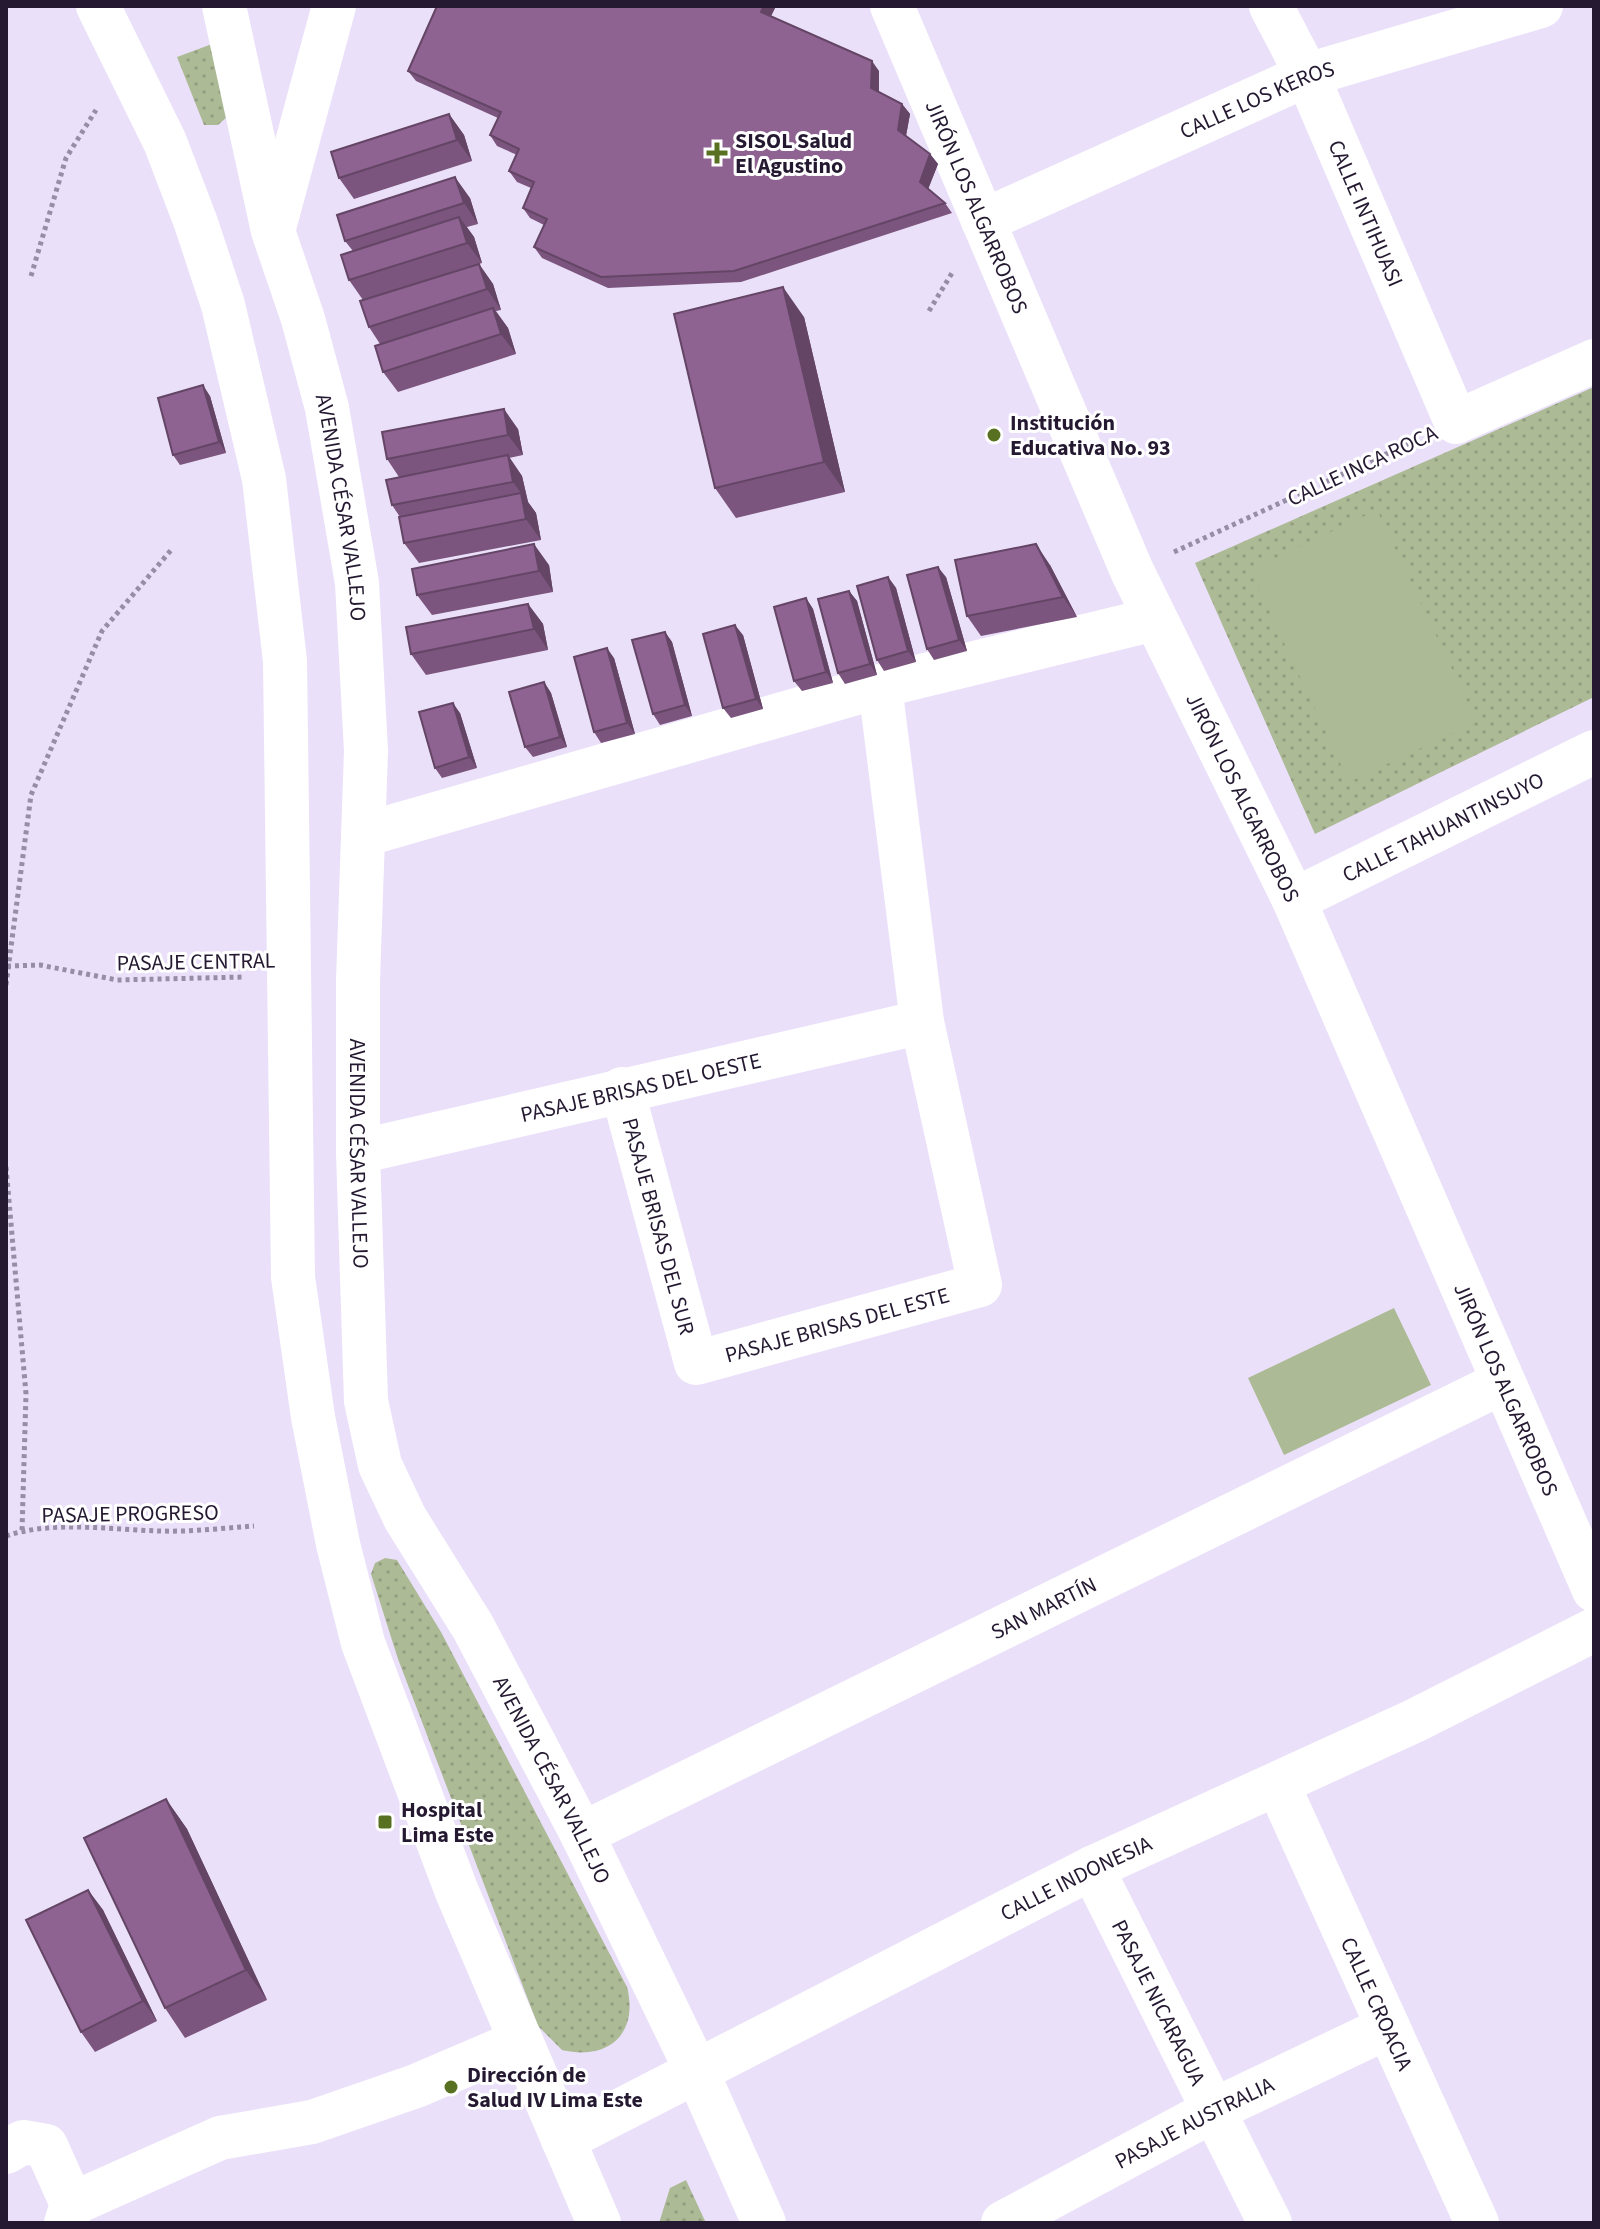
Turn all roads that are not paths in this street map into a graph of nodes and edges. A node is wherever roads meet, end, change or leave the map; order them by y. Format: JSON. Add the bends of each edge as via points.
{"nodes":[{"id":1,"x":98,"y":6,"type":"edge"},
{"id":2,"x":224,"y":6,"type":"edge"},
{"id":3,"x":334,"y":6,"type":"edge"},
{"id":4,"x":892,"y":6,"type":"edge"},
{"id":5,"x":1271,"y":6,"type":"edge"},
{"id":6,"x":1541,"y":6,"type":"edge"},
{"id":7,"x":1307,"y":75,"type":"junction"},
{"id":8,"x":983,"y":221,"type":"junction"},
{"id":9,"x":273,"y":231,"type":"junction"},
{"id":10,"x":1594,"y":361,"type":"edge"},
{"id":11,"x":1456,"y":422,"type":"joint"},
{"id":12,"x":1155,"y":619,"type":"junction"},
{"id":13,"x":880,"y":686,"type":"junction"},
{"id":14,"x":1594,"y":752,"type":"edge"},
{"id":15,"x":363,"y":835,"type":"junction"},
{"id":16,"x":1294,"y":900,"type":"junction"},
{"id":17,"x":922,"y":1022,"type":"junction"},
{"id":18,"x":622,"y":1089,"type":"junction"},
{"id":19,"x":358,"y":1152,"type":"junction"},
{"id":20,"x":696,"y":1363,"type":"joint"},
{"id":21,"x":1503,"y":1382,"type":"junction"},
{"id":22,"x":1594,"y":1590,"type":"edge"},
{"id":23,"x":1594,"y":1630,"type":"edge"},
{"id":24,"x":1278,"y":1785,"type":"junction"},
{"id":25,"x":582,"y":1834,"type":"junction"},
{"id":26,"x":1092,"y":1868,"type":"junction"},
{"id":27,"x":1388,"y":2027,"type":"junction"},
{"id":28,"x":521,"y":2041,"type":"junction"},
{"id":29,"x":697,"y":2072,"type":"junction"},
{"id":30,"x":1214,"y":2110,"type":"junction"},
{"id":31,"x":563,"y":2140,"type":"junction"},
{"id":32,"x":6,"y":2152,"type":"edge"},
{"id":33,"x":69,"y":2213,"type":"edge"},
{"id":34,"x":599,"y":2223,"type":"edge"},
{"id":35,"x":764,"y":2223,"type":"edge"},
{"id":36,"x":1003,"y":2223,"type":"edge"},
{"id":37,"x":1270,"y":2223,"type":"edge"},
{"id":38,"x":1477,"y":2223,"type":"edge"}],
"edges":[{"from":1,"to":28,"type":"street","via":[[165,142],[196,223],[227,319],[261,464],[285,661],[293,1277],[338,1544],[363,1643],[457,1892]]},
{"from":2,"to":9,"type":"street","name":"AVENIDA CÉSAR VALLEJO"},
{"from":3,"to":9,"type":"street"},
{"from":4,"to":8,"type":"street","name":"JIRÓN LOS ALGARROBOS"},
{"from":5,"to":7,"type":"street","name":"CALLE INTIHUASI"},
{"from":6,"to":7,"type":"street","name":"CALLE LOS KEROS"},
{"from":7,"to":8,"type":"street","name":"CALLE LOS KEROS"},
{"from":7,"to":11,"type":"street","name":"CALLE INTIHUASI"},
{"from":8,"to":12,"type":"street","name":"JIRÓN LOS ALGARROBOS"},
{"from":9,"to":15,"type":"street","name":"AVENIDA CÉSAR VALLEJO","via":[[327,408],[347,513],[363,666]]},
{"from":10,"to":11,"type":"street","name":"CALLE INCA ROCA"},
{"from":12,"to":13,"type":"street"},
{"from":12,"to":16,"type":"street","name":"JIRÓN LOS ALGARROBOS"},
{"from":13,"to":15,"type":"street"},
{"from":13,"to":17,"type":"street"},
{"from":14,"to":16,"type":"street","name":"CALLE TAHUANTINSUYO"},
{"from":15,"to":19,"type":"street","name":"AVENIDA CÉSAR VALLEJO"},
{"from":16,"to":21,"type":"street","name":"JIRÓN LOS ALGARROBOS"},
{"from":17,"to":18,"type":"street","name":"PASAJE BRISAS DEL OESTE"},
{"from":17,"to":20,"type":"street","name":"PASAJE BRISAS DEL ESTE","via":[[980,1285]]},
{"from":18,"to":19,"type":"street","name":"PASAJE BRISAS DEL OESTE"},
{"from":18,"to":20,"type":"street","name":"PASAJE BRISAS DEL SUR"},
{"from":19,"to":25,"type":"street","name":"AVENIDA CÉSAR VALLEJO","via":[[366,1401],[380,1465]]},
{"from":21,"to":22,"type":"street","name":"JIRÓN LOS ALGARROBOS"},
{"from":21,"to":25,"type":"street","name":"SAN MARTÍN"},
{"from":23,"to":24,"type":"street","name":"CALLE INDONESIA"},
{"from":24,"to":26,"type":"street","name":"CALLE INDONESIA"},
{"from":24,"to":27,"type":"street","name":"CALLE CROACIA"},
{"from":25,"to":29,"type":"street","name":"AVENIDA CÉSAR VALLEJO"},
{"from":26,"to":29,"type":"street","name":"CALLE INDONESIA"},
{"from":26,"to":30,"type":"street","name":"PASAJE NICARAGUA"},
{"from":27,"to":30,"type":"street","name":"PASAJE AUSTRALIA"},
{"from":27,"to":38,"type":"street","name":"CALLE CROACIA"},
{"from":28,"to":31,"type":"street"},
{"from":28,"to":33,"type":"street","via":[[416,2086],[312,2122],[220,2138]]},
{"from":29,"to":31,"type":"street","name":"CALLE INDONESIA"},
{"from":29,"to":35,"type":"street","name":"AVENIDA CÉSAR VALLEJO"},
{"from":30,"to":36,"type":"street","name":"PASAJE AUSTRALIA"},
{"from":30,"to":37,"type":"street","name":"PASAJE NICARAGUA"},
{"from":31,"to":34,"type":"street"},
{"from":32,"to":33,"type":"street","via":[[23,2142],[46,2146]]}]}
